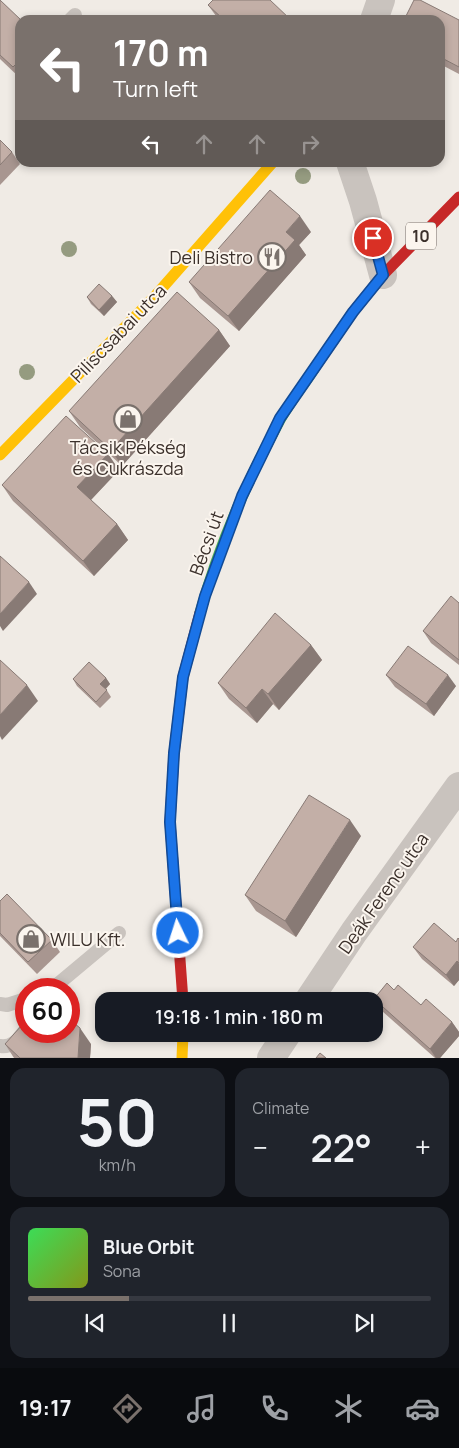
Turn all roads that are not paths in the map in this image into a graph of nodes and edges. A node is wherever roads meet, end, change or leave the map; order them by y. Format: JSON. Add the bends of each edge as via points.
{"nodes":[{"id":1,"x":381,"y":0,"type":"edge"},
{"id":2,"x":376,"y":15,"type":"edge"},
{"id":3,"x":269,"y":167,"type":"edge"},
{"id":4,"x":352,"y":167,"type":"edge"},
{"id":5,"x":459,"y":197,"type":"edge"},
{"id":6,"x":383,"y":275,"type":"junction"},
{"id":7,"x":0,"y":455,"type":"edge"},
{"id":8,"x":459,"y":786,"type":"edge"},
{"id":9,"x":119,"y":933,"type":"dead end"},
{"id":10,"x":65,"y":978,"type":"edge"},
{"id":11,"x":182,"y":992,"type":"edge"},
{"id":12,"x":314,"y":992,"type":"edge"},
{"id":13,"x":15,"y":1002,"type":"edge"},
{"id":14,"x":0,"y":1004,"type":"edge"},
{"id":15,"x":183,"y":1042,"type":"edge"},
{"id":16,"x":282,"y":1042,"type":"edge"},
{"id":17,"x":15,"y":1043,"type":"edge"},
{"id":18,"x":0,"y":1046,"type":"edge"},
{"id":19,"x":182,"y":1058,"type":"edge"},
{"id":20,"x":271,"y":1058,"type":"edge"}],
"edges":[{"from":1,"to":2,"type":"street"},
{"from":3,"to":7,"type":"main road","name":"Piliscsabai utca","via":[[151,300]]},
{"from":4,"to":6,"type":"street"},
{"from":5,"to":6,"type":"main road","name":"Bécsi út","number":"10"},
{"from":6,"to":11,"type":"main road","name":"Bécsi út","number":"10","via":[[353,312],[280,418],[242,496],[205,596],[183,677],[170,822]]},
{"from":8,"to":12,"type":"street","name":"Deák Ferenc utca"},
{"from":9,"to":10,"type":"lane"},
{"from":13,"to":14,"type":"lane"},
{"from":15,"to":19,"type":"main road"},
{"from":16,"to":20,"type":"street"},
{"from":17,"to":18,"type":"lane"}]}
